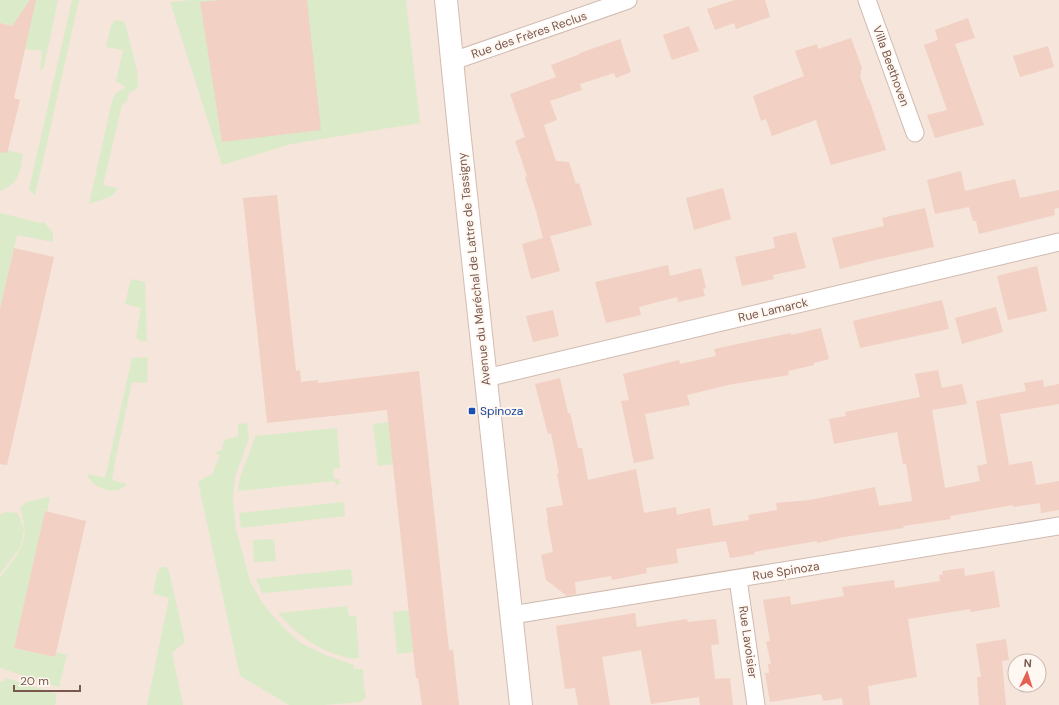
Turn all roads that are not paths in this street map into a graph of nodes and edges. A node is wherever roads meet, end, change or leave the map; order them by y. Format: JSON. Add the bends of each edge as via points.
{"nodes":[{"id":1,"x":446,"y":0,"type":"edge"},
{"id":2,"x":628,"y":0,"type":"edge"},
{"id":3,"x":867,"y":0,"type":"edge"},
{"id":4,"x":453,"y":61,"type":"junction"},
{"id":5,"x":915,"y":133,"type":"dead end"},
{"id":6,"x":1059,"y":242,"type":"edge"},
{"id":7,"x":486,"y":378,"type":"junction"},
{"id":8,"x":1059,"y":526,"type":"edge"},
{"id":9,"x":738,"y":579,"type":"junction"},
{"id":10,"x":512,"y":615,"type":"junction"},
{"id":11,"x":521,"y":705,"type":"edge"},
{"id":12,"x":756,"y":705,"type":"edge"}],
"edges":[{"from":1,"to":4,"type":"street","name":"Avenue du Maréchal de Lattre de Tassigny"},
{"from":2,"to":4,"type":"street","name":"Rue des Frères Reclus"},
{"from":3,"to":5,"type":"street","name":"Villa Beethoven"},
{"from":4,"to":7,"type":"street","name":"Avenue du Maréchal de Lattre de Tassigny"},
{"from":6,"to":7,"type":"street","name":"Rue Lamarck"},
{"from":7,"to":10,"type":"street","name":"Avenue du Maréchal de Lattre de Tassigny"},
{"from":8,"to":9,"type":"street","name":"Rue Spinoza"},
{"from":9,"to":10,"type":"street","name":"Rue Spinoza"},
{"from":9,"to":12,"type":"street","name":"Rue Lavoisier"},
{"from":10,"to":11,"type":"street","name":"Avenue du Maréchal de Lattre de Tassigny"}]}
